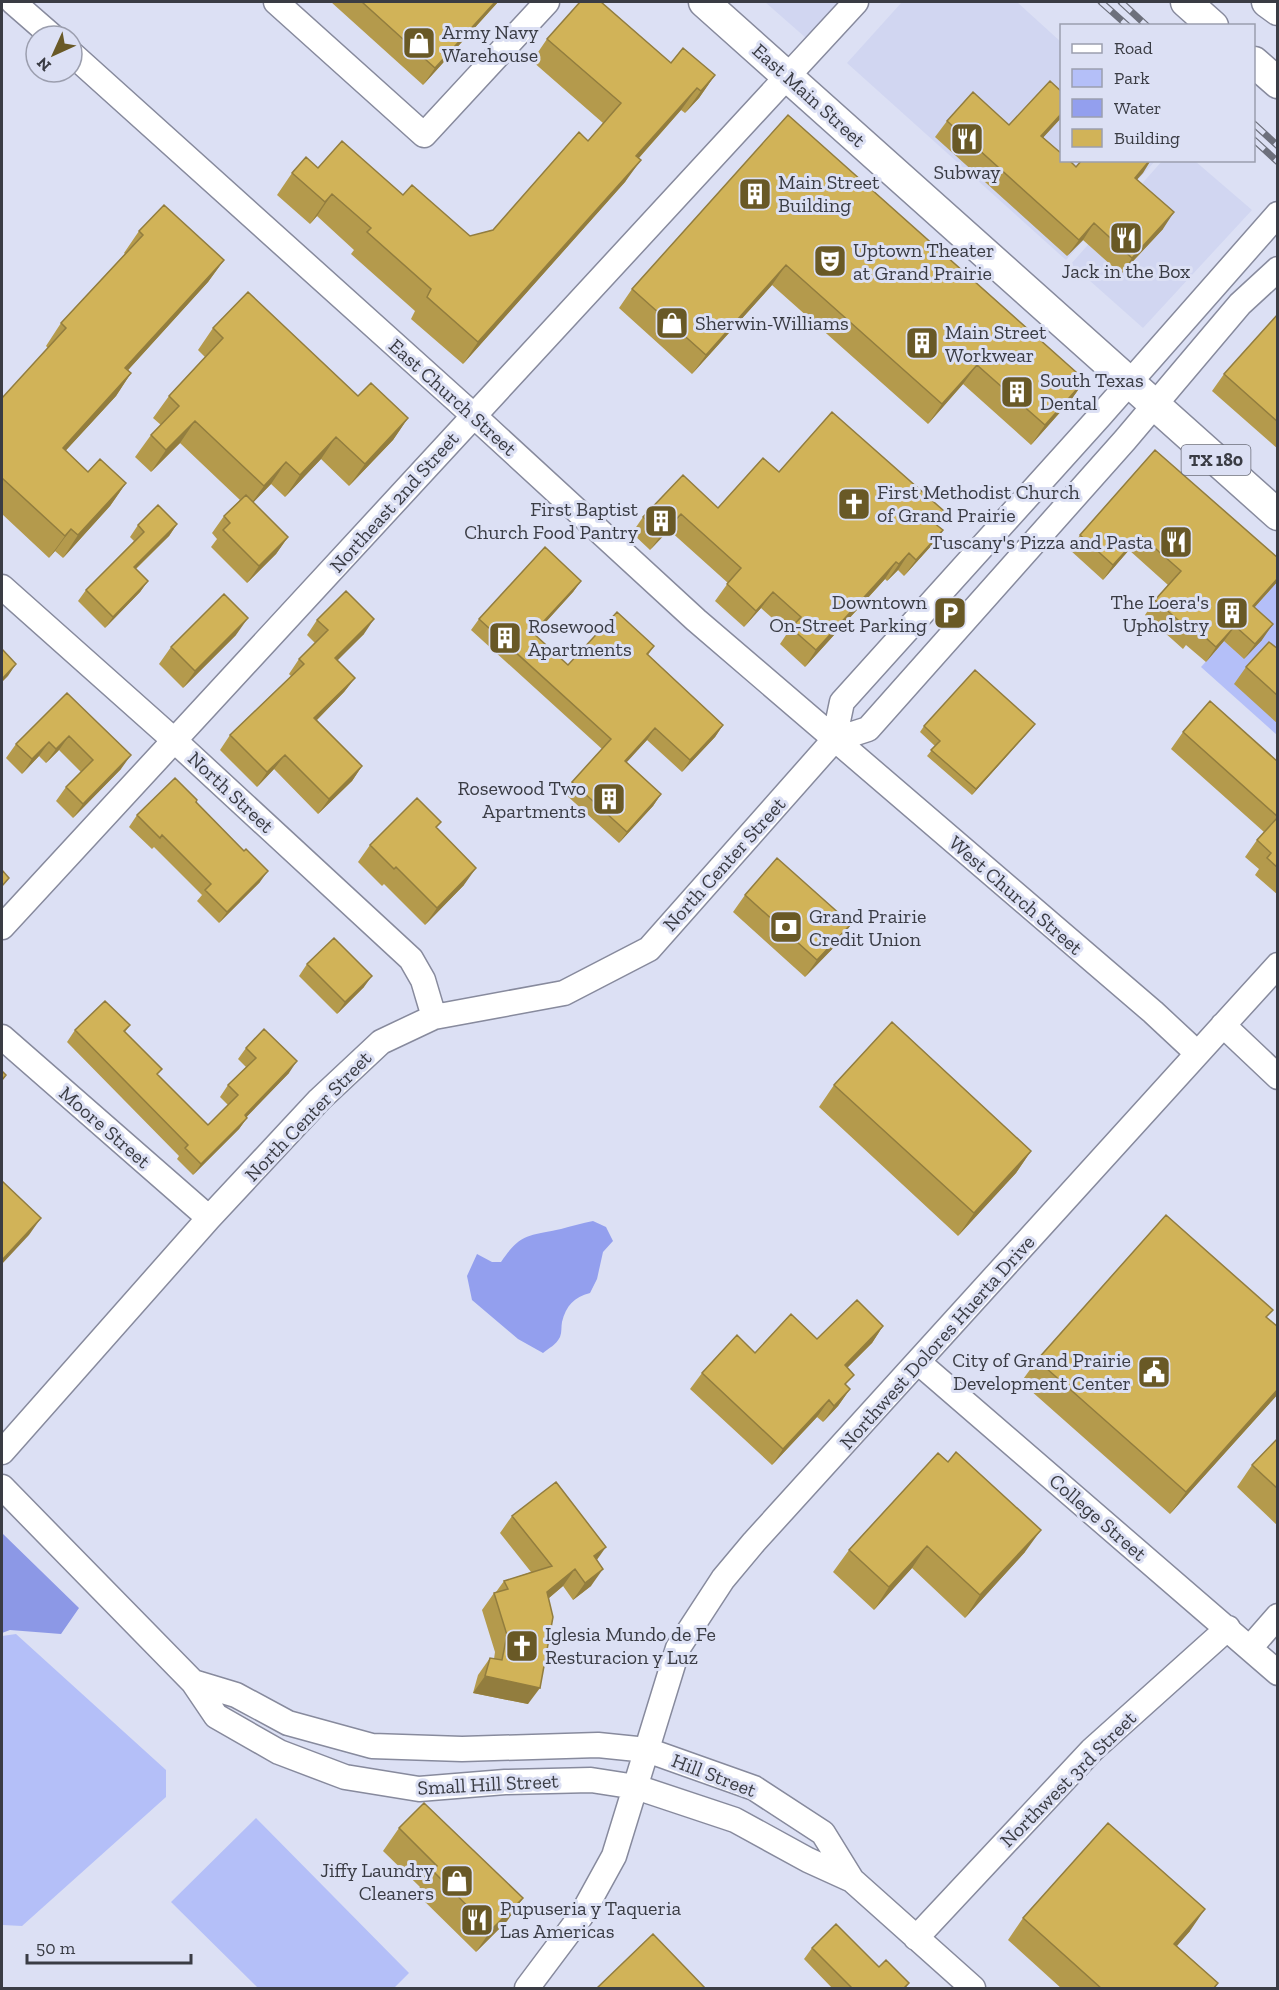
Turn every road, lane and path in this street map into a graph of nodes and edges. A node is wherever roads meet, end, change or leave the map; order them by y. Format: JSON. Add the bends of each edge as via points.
{"nodes":[{"id":1,"x":13,"y":2,"type":"edge"},
{"id":2,"x":276,"y":2,"type":"edge"},
{"id":3,"x":547,"y":2,"type":"edge"},
{"id":4,"x":704,"y":2,"type":"edge"},
{"id":5,"x":856,"y":2,"type":"edge"},
{"id":6,"x":1186,"y":2,"type":"edge"},
{"id":7,"x":1268,"y":2,"type":"edge"},
{"id":8,"x":1278,"y":10,"type":"edge"},
{"id":9,"x":38,"y":24,"type":"edge"},
{"id":10,"x":1211,"y":24,"type":"edge"},
{"id":11,"x":1255,"y":63,"type":"edge"},
{"id":12,"x":84,"y":65,"type":"edge"},
{"id":13,"x":786,"y":75,"type":"junction"},
{"id":14,"x":1278,"y":83,"type":"edge"},
{"id":15,"x":1278,"y":214,"type":"edge"},
{"id":16,"x":1278,"y":268,"type":"edge"},
{"id":17,"x":1129,"y":383,"type":"junction"},
{"id":18,"x":1154,"y":406,"type":"junction"},
{"id":19,"x":473,"y":415,"type":"junction"},
{"id":20,"x":1278,"y":515,"type":"edge"},
{"id":21,"x":2,"y":587,"type":"edge"},
{"id":22,"x":834,"y":740,"type":"junction"},
{"id":23,"x":175,"y":741,"type":"junction"},
{"id":24,"x":2,"y":927,"type":"edge"},
{"id":25,"x":1278,"y":965,"type":"edge"},
{"id":26,"x":434,"y":1017,"type":"junction"},
{"id":27,"x":1223,"y":1025,"type":"junction"},
{"id":28,"x":2,"y":1037,"type":"edge"},
{"id":29,"x":1197,"y":1053,"type":"junction"},
{"id":30,"x":1278,"y":1077,"type":"edge"},
{"id":31,"x":209,"y":1218,"type":"junction"},
{"id":32,"x":918,"y":1362,"type":"junction"},
{"id":33,"x":2,"y":1452,"type":"edge"},
{"id":34,"x":2,"y":1487,"type":"edge"},
{"id":35,"x":1278,"y":1616,"type":"edge"},
{"id":36,"x":1228,"y":1628,"type":"junction"},
{"id":37,"x":1250,"y":1648,"type":"junction"},
{"id":38,"x":1278,"y":1673,"type":"edge"},
{"id":39,"x":194,"y":1682,"type":"junction"},
{"id":40,"x":647,"y":1750,"type":"junction"},
{"id":41,"x":636,"y":1787,"type":"junction"},
{"id":42,"x":852,"y":1880,"type":"junction"},
{"id":43,"x":916,"y":1938,"type":"junction"},
{"id":44,"x":527,"y":1989,"type":"edge"},
{"id":45,"x":973,"y":1989,"type":"edge"}],
"edges":[{"from":1,"to":9,"type":"street"},
{"from":2,"to":3,"type":"street","via":[[424,135]]},
{"from":4,"to":13,"type":"main road","name":"East Main Street","number":"TX 180"},
{"from":5,"to":13,"type":"street","name":"Northeast 2nd Street"},
{"from":6,"to":10,"type":"main road"},
{"from":7,"to":8,"type":"main road"},
{"from":11,"to":14,"type":"main road"},
{"from":12,"to":19,"type":"street","name":"East Church Street"},
{"from":13,"to":17,"type":"main road","name":"East Main Street","number":"TX 180"},
{"from":13,"to":19,"type":"street","name":"Northeast 2nd Street"},
{"from":15,"to":17,"type":"street","name":"North Center Street"},
{"from":16,"to":18,"type":"street","via":[[1240,304]]},
{"from":17,"to":18,"type":"main road","name":"East Main Street","number":"TX 180"},
{"from":17,"to":22,"type":"street","name":"North Center Street","via":[[842,702]]},
{"from":18,"to":20,"type":"main road","number":"TX 180"},
{"from":18,"to":22,"type":"street","via":[[868,729]]},
{"from":19,"to":22,"type":"street","name":"East Church Street","via":[[696,620]]},
{"from":19,"to":23,"type":"street","name":"Northeast 2nd Street"},
{"from":21,"to":23,"type":"street","name":"North Street"},
{"from":22,"to":26,"type":"street","name":"North Center Street","via":[[649,948],[564,993]]},
{"from":22,"to":29,"type":"street","name":"West Church Street"},
{"from":23,"to":24,"type":"street","name":"Northeast 2nd Street"},
{"from":23,"to":26,"type":"street","name":"North Street","via":[[411,959],[423,980]]},
{"from":25,"to":27,"type":"street","name":"Northwest Dolores Huerta Drive"},
{"from":26,"to":31,"type":"street","name":"North Center Street","via":[[381,1042],[319,1100]]},
{"from":27,"to":29,"type":"street","name":"Northwest Dolores Huerta Drive"},
{"from":27,"to":30,"type":"street"},
{"from":28,"to":31,"type":"street","name":"Moore Street"},
{"from":29,"to":32,"type":"street","name":"Northwest Dolores Huerta Drive"},
{"from":31,"to":33,"type":"street","name":"North Center Street"},
{"from":32,"to":36,"type":"street","name":"College Street"},
{"from":32,"to":40,"type":"street","name":"Northwest Dolores Huerta Drive","via":[[723,1580],[678,1648]]},
{"from":34,"to":39,"type":"street","name":"Small Hill Street"},
{"from":35,"to":37,"type":"street"},
{"from":36,"to":37,"type":"street","name":"College Street"},
{"from":36,"to":43,"type":"street","name":"Northwest 3rd Street","via":[[1092,1750]]},
{"from":37,"to":38,"type":"street","name":"College Street"},
{"from":39,"to":40,"type":"street","name":"Small Hill Street","via":[[236,1695],[288,1723],[372,1746],[462,1749],[598,1745]]},
{"from":39,"to":41,"type":"street","name":"Small Hill Street","via":[[216,1716],[279,1752],[345,1777],[419,1790],[591,1779]]},
{"from":40,"to":41,"type":"street","name":"Northwest Dolores Huerta Drive"},
{"from":40,"to":42,"type":"street","name":"Hill Street","via":[[754,1788],[823,1833]]},
{"from":41,"to":42,"type":"street","name":"Hill Street","via":[[735,1820]]},
{"from":41,"to":44,"type":"street","name":"Northwest Dolores Huerta Drive","via":[[614,1856],[582,1916]]},
{"from":42,"to":43,"type":"street","name":"Hill Street"},
{"from":43,"to":45,"type":"street","name":"Hill Street"}]}
